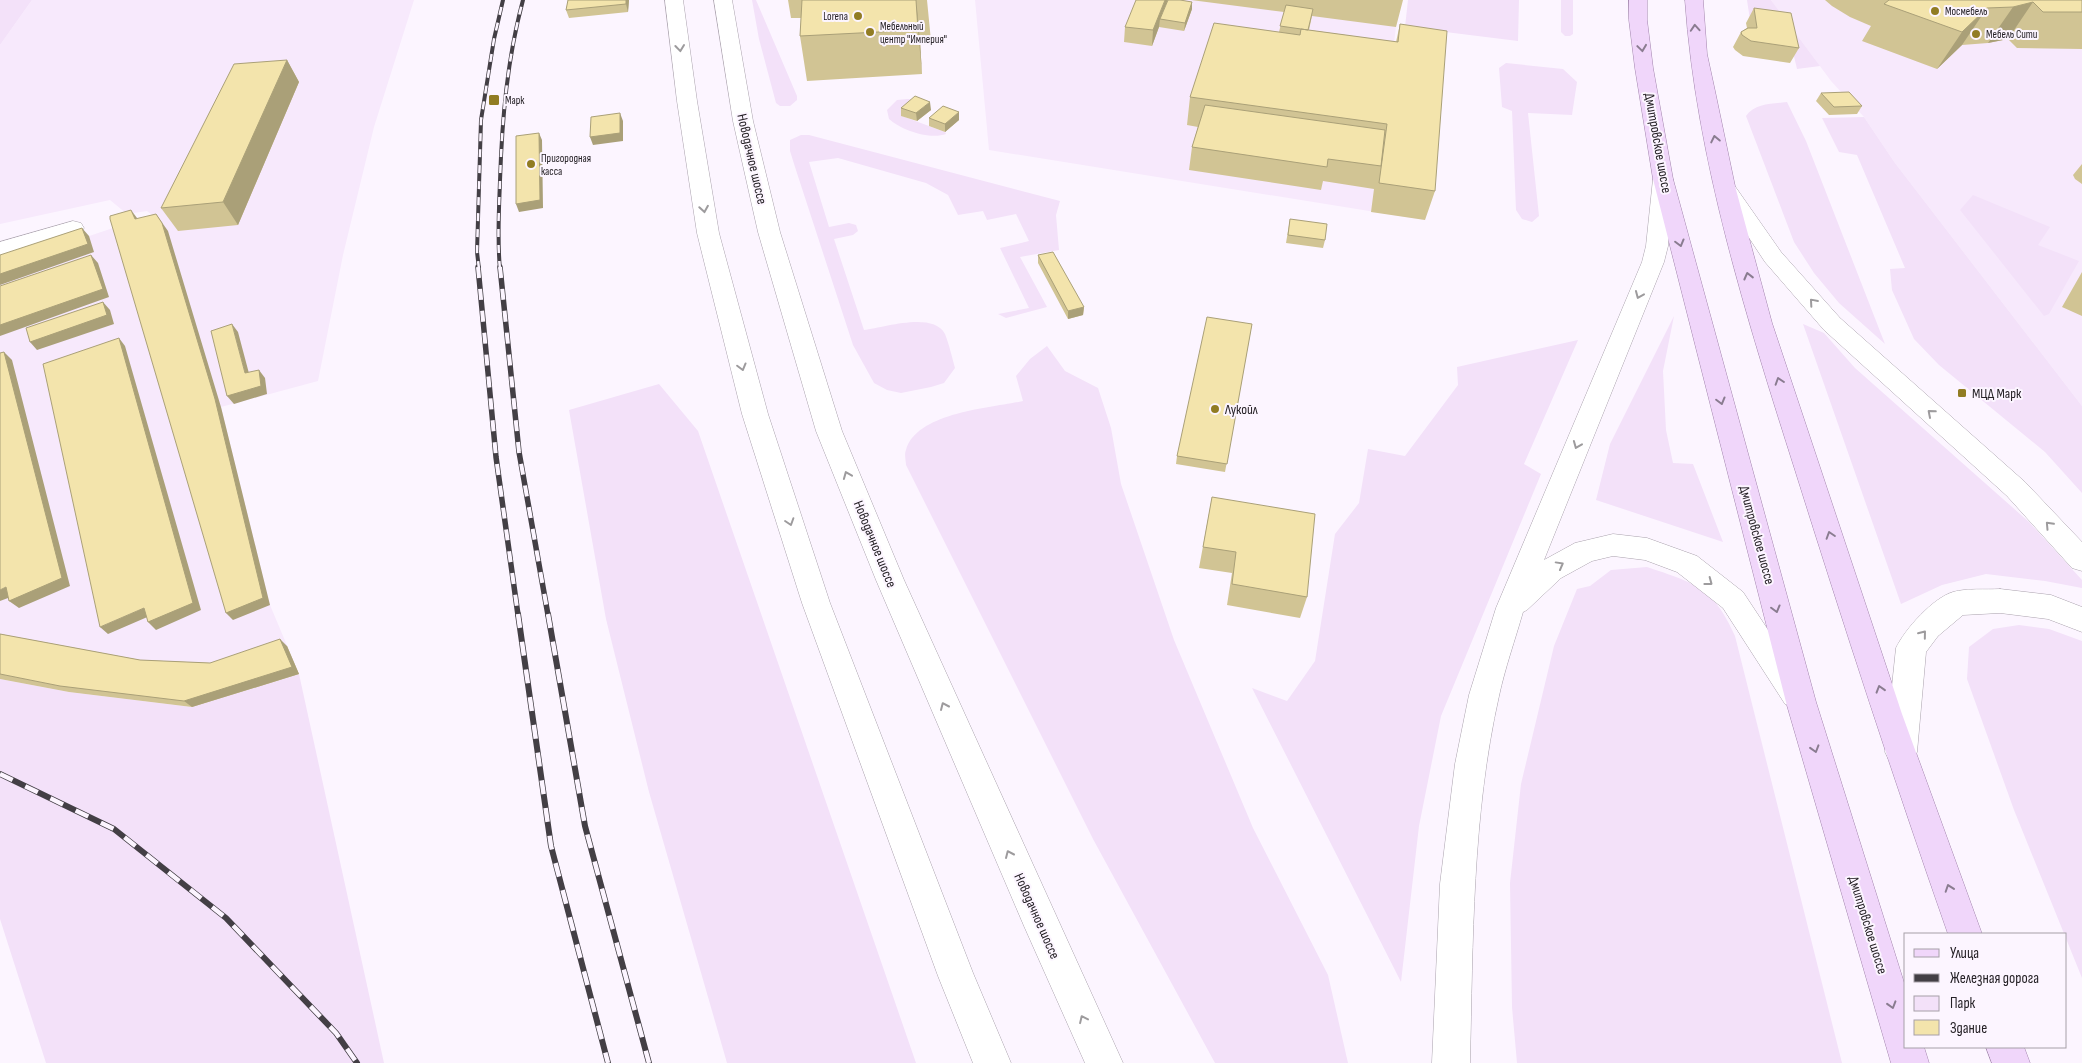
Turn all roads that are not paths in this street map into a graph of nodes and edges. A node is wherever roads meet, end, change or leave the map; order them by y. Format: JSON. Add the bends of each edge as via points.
{"nodes":[{"id":1,"x":674,"y":0,"type":"edge"},
{"id":2,"x":723,"y":0,"type":"edge"},
{"id":3,"x":1638,"y":0,"type":"edge"},
{"id":4,"x":1694,"y":0,"type":"edge"},
{"id":5,"x":1663,"y":179,"type":"junction"},
{"id":6,"x":1725,"y":186,"type":"junction"},
{"id":7,"x":73,"y":228,"type":"dead end"},
{"id":8,"x":0,"y":249,"type":"edge"},
{"id":9,"x":2082,"y":560,"type":"edge"},
{"id":10,"x":1510,"y":608,"type":"junction"},
{"id":11,"x":2082,"y":620,"type":"edge"},
{"id":12,"x":1801,"y":702,"type":"junction"},
{"id":13,"x":1901,"y":752,"type":"junction"},
{"id":14,"x":1965,"y":933,"type":"edge"},
{"id":15,"x":1904,"y":1043,"type":"edge"},
{"id":16,"x":1905,"y":1048,"type":"edge"},
{"id":17,"x":2005,"y":1048,"type":"edge"},
{"id":18,"x":1449,"y":1060,"type":"edge"},
{"id":19,"x":992,"y":1063,"type":"edge"},
{"id":20,"x":1104,"y":1063,"type":"edge"},
{"id":21,"x":1910,"y":1063,"type":"edge"},
{"id":22,"x":2010,"y":1063,"type":"edge"}],
"edges":[{"from":1,"to":19,"type":"main road","one_way":true,"via":[[708,233],[755,414],[816,603],[956,976]]},
{"from":20,"to":2,"type":"main road","name":"Новодачное шоссе","one_way":true,"via":[[894,589],[829,431],[769,232],[743,121]]},
{"from":3,"to":5,"type":"main road","name":"Дмитровское шоссе","one_way":true,"via":[[1644,68]]},
{"from":6,"to":4,"type":"main road","one_way":true,"via":[[1698,57]]},
{"from":5,"to":10,"type":"main road","one_way":true,"via":[[1653,262]]},
{"from":5,"to":12,"type":"main road","name":"Дмитровское шоссе","one_way":true},
{"from":9,"to":6,"type":"main road","one_way":true,"via":[[2016,489],[1832,324],[1773,256]]},
{"from":13,"to":6,"type":"main road","one_way":true,"via":[[1760,323]]},
{"from":7,"to":8,"type":"main road"},
{"from":10,"to":12,"type":"main road","one_way":true,"via":[[1551,570],[1585,551],[1613,545],[1647,549],[1687,564],[1733,600]]},
{"from":10,"to":18,"type":"main road","via":[[1484,695],[1471,764],[1457,884]]},
{"from":13,"to":11,"type":"main road","one_way":true,"via":[[1911,648],[1928,627],[1956,603],[2000,601],[2050,607]]},
{"from":12,"to":15,"type":"main road","name":"Дмитровское шоссе","one_way":true},
{"from":14,"to":13,"type":"main road","one_way":true},
{"from":16,"to":21,"type":"main road","name":"Дмитровское шоссе","one_way":true},
{"from":17,"to":22,"type":"main road"}]}
